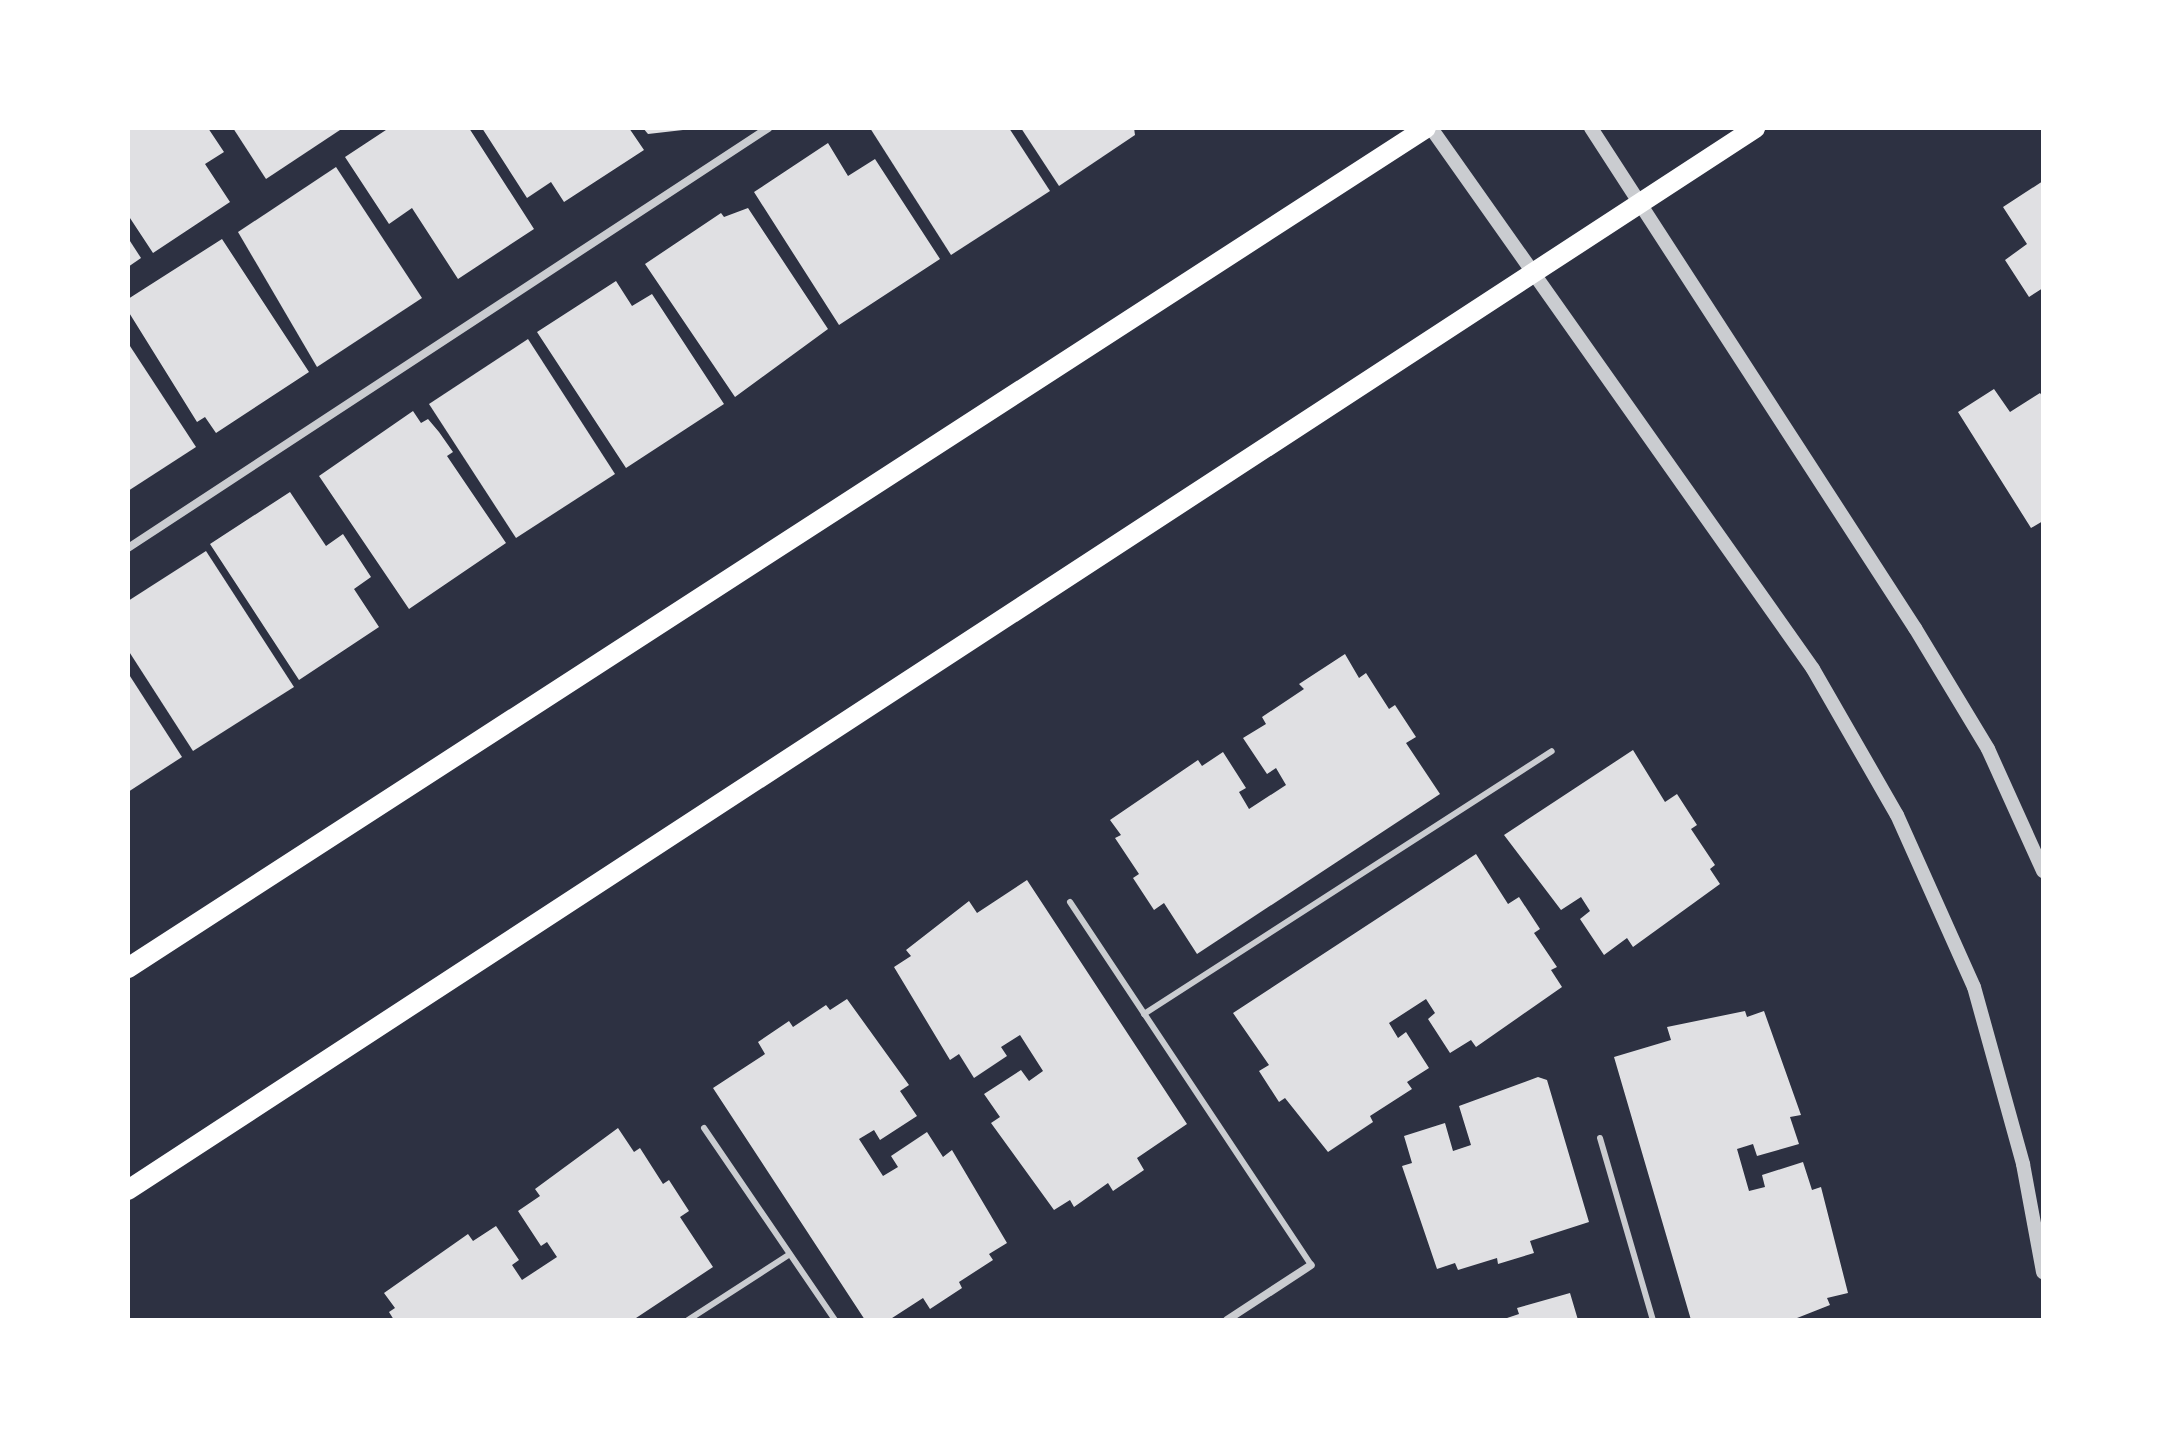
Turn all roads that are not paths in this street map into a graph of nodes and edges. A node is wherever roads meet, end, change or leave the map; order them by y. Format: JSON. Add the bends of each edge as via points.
{"nodes":[{"id":1,"x":768,"y":128,"type":"edge"},
{"id":2,"x":1429,"y":128,"type":"edge"},
{"id":3,"x":1591,"y":128,"type":"edge"},
{"id":4,"x":1755,"y":128,"type":"edge"},
{"id":5,"x":1639,"y":204,"type":"junction"},
{"id":6,"x":1535,"y":275,"type":"junction"},
{"id":7,"x":128,"y":548,"type":"edge"},
{"id":8,"x":1552,"y":751,"type":"dead end"},
{"id":9,"x":2043,"y":871,"type":"edge"},
{"id":10,"x":1070,"y":902,"type":"dead end"},
{"id":11,"x":128,"y":968,"type":"edge"},
{"id":12,"x":1144,"y":1014,"type":"junction"},
{"id":13,"x":704,"y":1128,"type":"dead end"},
{"id":14,"x":1600,"y":1138,"type":"dead end"},
{"id":15,"x":128,"y":1190,"type":"edge"},
{"id":16,"x":790,"y":1254,"type":"junction"},
{"id":17,"x":1311,"y":1265,"type":"joint"},
{"id":18,"x":2043,"y":1272,"type":"edge"},
{"id":19,"x":688,"y":1320,"type":"edge"},
{"id":20,"x":835,"y":1320,"type":"edge"},
{"id":21,"x":1227,"y":1320,"type":"edge"},
{"id":22,"x":1653,"y":1320,"type":"edge"}],
"edges":[{"from":1,"to":7,"type":"street"},
{"from":2,"to":6,"type":"street"},
{"from":2,"to":11,"type":"main road"},
{"from":3,"to":5,"type":"street"},
{"from":4,"to":5,"type":"main road"},
{"from":5,"to":6,"type":"main road"},
{"from":5,"to":9,"type":"street","via":[[1940,668],[1988,749]]},
{"from":6,"to":15,"type":"main road"},
{"from":6,"to":18,"type":"street","via":[[1813,669],[1897,815],[1974,987],[2023,1164]]},
{"from":8,"to":12,"type":"lane"},
{"from":10,"to":12,"type":"lane"},
{"from":12,"to":17,"type":"lane"},
{"from":13,"to":16,"type":"lane"},
{"from":14,"to":22,"type":"lane"},
{"from":16,"to":19,"type":"lane"},
{"from":16,"to":20,"type":"lane"},
{"from":17,"to":21,"type":"street"}]}
